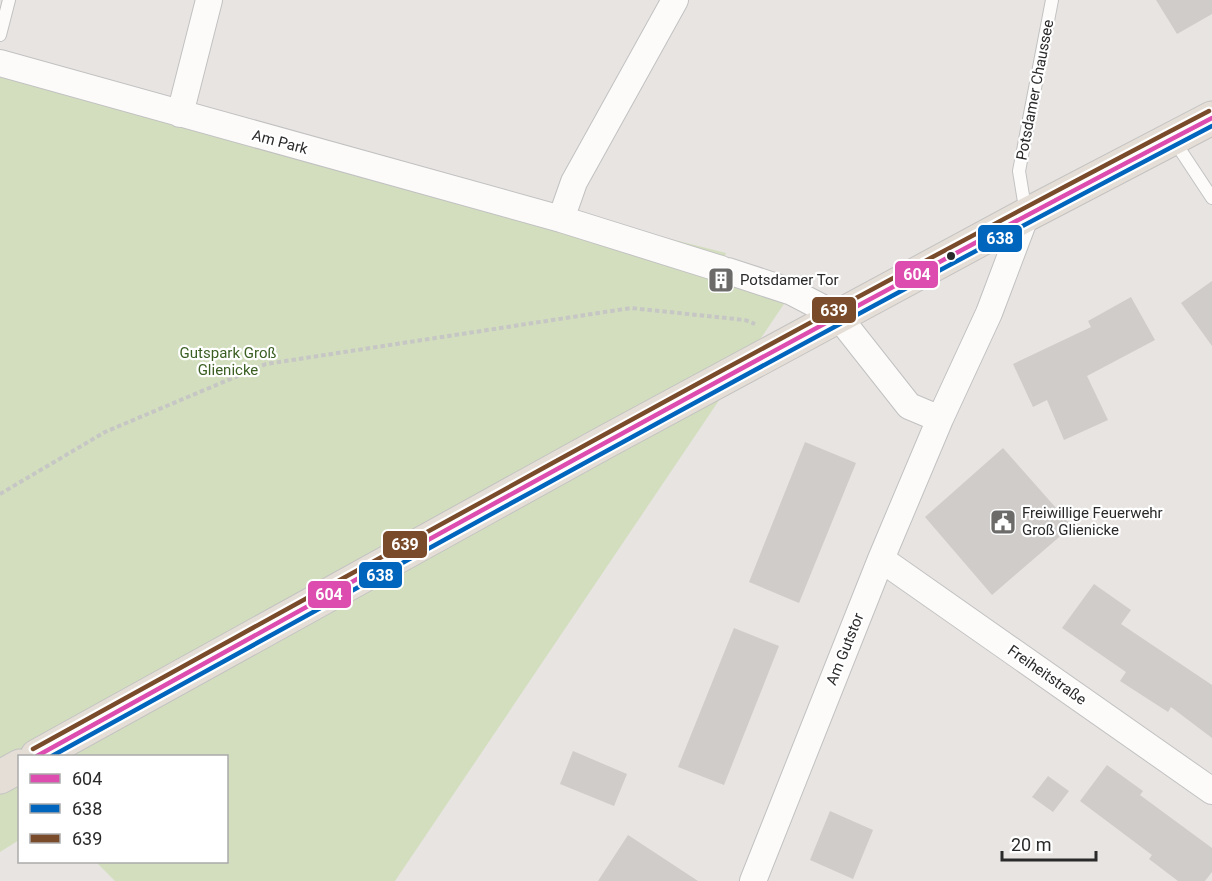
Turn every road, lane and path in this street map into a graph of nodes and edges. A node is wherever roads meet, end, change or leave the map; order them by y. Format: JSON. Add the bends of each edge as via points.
{"nodes":[{"id":1,"x":9,"y":0,"type":"edge"},
{"id":2,"x":209,"y":0,"type":"edge"},
{"id":3,"x":675,"y":0,"type":"edge"},
{"id":4,"x":1052,"y":0,"type":"edge"},
{"id":5,"x":0,"y":35,"type":"edge"},
{"id":6,"x":0,"y":63,"type":"edge"},
{"id":7,"x":180,"y":114,"type":"junction"},
{"id":8,"x":1212,"y":118,"type":"edge"},
{"id":9,"x":1172,"y":138,"type":"junction"},
{"id":10,"x":1212,"y":198,"type":"edge"},
{"id":11,"x":1026,"y":215,"type":"junction"},
{"id":12,"x":561,"y":219,"type":"junction"},
{"id":13,"x":838,"y":316,"type":"junction"},
{"id":14,"x":791,"y":341,"type":"junction"},
{"id":15,"x":940,"y":419,"type":"junction"},
{"id":16,"x":0,"y":494,"type":"edge"},
{"id":17,"x":881,"y":559,"type":"junction"},
{"id":18,"x":39,"y":755,"type":"edge"},
{"id":19,"x":18,"y":767,"type":"edge"},
{"id":20,"x":0,"y":777,"type":"edge"},
{"id":21,"x":1212,"y":791,"type":"edge"},
{"id":22,"x":753,"y":881,"type":"edge"}],
"edges":[{"from":1,"to":5,"type":"lane"},
{"from":2,"to":7,"type":"street"},
{"from":3,"to":12,"type":"street","via":[[574,182]]},
{"from":4,"to":11,"type":"lane","name":"Potsdamer Chaussee","via":[[1019,171]]},
{"from":6,"to":7,"type":"street","name":"Am Park"},
{"from":7,"to":12,"type":"street","name":"Am Park"},
{"from":8,"to":9,"type":"main road"},
{"from":9,"to":10,"type":"lane"},
{"from":9,"to":11,"type":"main road"},
{"from":11,"to":13,"type":"main road"},
{"from":11,"to":15,"type":"street","name":"Am Gutstor","via":[[989,313]]},
{"from":12,"to":13,"type":"street","name":"Am Park","via":[[792,292]]},
{"from":13,"to":14,"type":"main road"},
{"from":13,"to":15,"type":"street","via":[[909,406]]},
{"from":14,"to":16,"type":"path","via":[[745,320],[632,308],[266,364],[105,432]]},
{"from":14,"to":18,"type":"main road"},
{"from":15,"to":17,"type":"street","name":"Am Gutstor"},
{"from":17,"to":21,"type":"street","name":"Freiheitstraße"},
{"from":17,"to":22,"type":"street","name":"Am Gutstor"},
{"from":19,"to":20,"type":"main road"}]}
